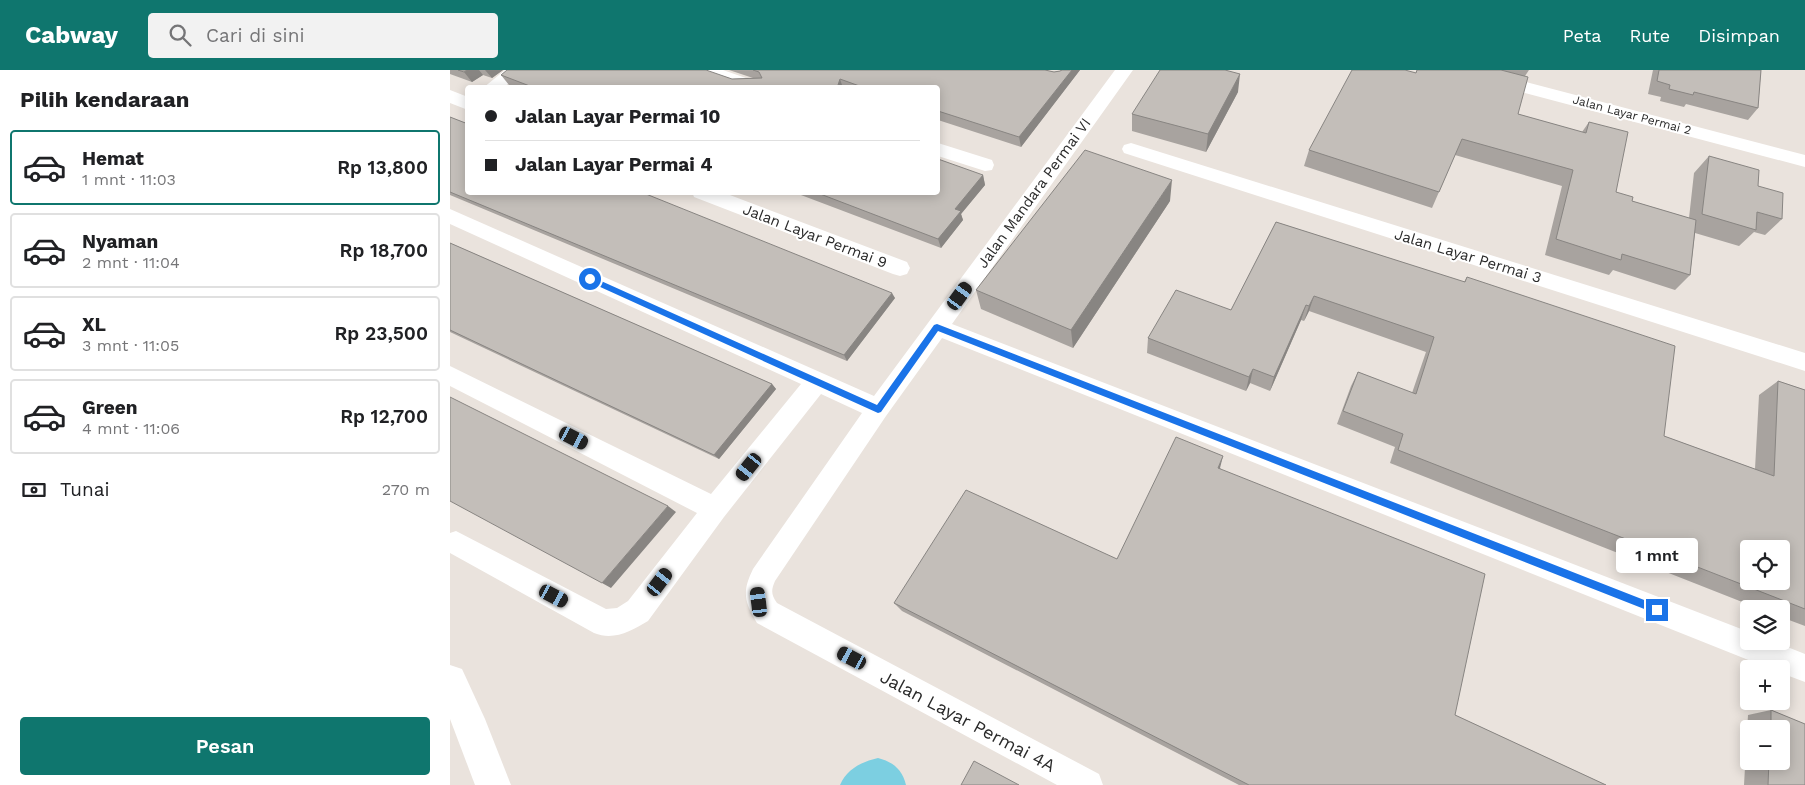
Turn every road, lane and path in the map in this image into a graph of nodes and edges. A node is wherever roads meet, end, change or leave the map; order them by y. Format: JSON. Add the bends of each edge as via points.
{"nodes":[{"id":1,"x":516,"y":70,"type":"edge"},
{"id":2,"x":706,"y":70,"type":"edge"},
{"id":3,"x":1124,"y":70,"type":"edge"},
{"id":4,"x":1459,"y":70,"type":"edge"},
{"id":5,"x":495,"y":85,"type":"edge"},
{"id":6,"x":748,"y":85,"type":"edge"},
{"id":7,"x":450,"y":96,"type":"edge"},
{"id":8,"x":465,"y":103,"type":"edge"},
{"id":9,"x":1131,"y":149,"type":"dead end"},
{"id":10,"x":940,"y":150,"type":"edge"},
{"id":11,"x":1805,"y":161,"type":"edge"},
{"id":12,"x":985,"y":165,"type":"dead end"},
{"id":13,"x":709,"y":195,"type":"edge"},
{"id":14,"x":450,"y":216,"type":"edge"},
{"id":15,"x":900,"y":268,"type":"dead end"},
{"id":16,"x":937,"y":327,"type":"junction"},
{"id":17,"x":1805,"y":362,"type":"edge"},
{"id":18,"x":450,"y":375,"type":"edge"},
{"id":19,"x":817,"y":381,"type":"junction"},
{"id":20,"x":878,"y":409,"type":"junction"},
{"id":21,"x":715,"y":510,"type":"junction"},
{"id":22,"x":456,"y":543,"type":"dead end"},
{"id":23,"x":758,"y":587,"type":"joint"},
{"id":24,"x":1805,"y":668,"type":"edge"},
{"id":25,"x":450,"y":681,"type":"edge"},
{"id":26,"x":493,"y":785,"type":"edge"},
{"id":27,"x":1088,"y":785,"type":"edge"}],
"edges":[{"from":1,"to":5,"type":"street"},
{"from":2,"to":6,"type":"street"},
{"from":3,"to":16,"type":"street","name":"Jalan Mandara Permai VI"},
{"from":4,"to":11,"type":"street","name":"Jalan Layar Permai 2"},
{"from":7,"to":8,"type":"street"},
{"from":9,"to":17,"type":"street","name":"Jalan Layar Permai 3"},
{"from":10,"to":12,"type":"street"},
{"from":13,"to":15,"type":"street","name":"Jalan Layar Permai 9"},
{"from":14,"to":19,"type":"street"},
{"from":16,"to":20,"type":"street","name":"Jalan Mandara Permai VI"},
{"from":16,"to":24,"type":"street"},
{"from":18,"to":21,"type":"street"},
{"from":19,"to":20,"type":"street"},
{"from":19,"to":21,"type":"street"},
{"from":20,"to":23,"type":"street","name":"Jalan Mandara Permai VI"},
{"from":21,"to":22,"type":"street","via":[[638,611],[612,623],[604,623]]},
{"from":23,"to":27,"type":"street","name":"Jalan Layar Permai 4A","via":[[759,602],[767,613]]},
{"from":25,"to":26,"type":"street"}]}
